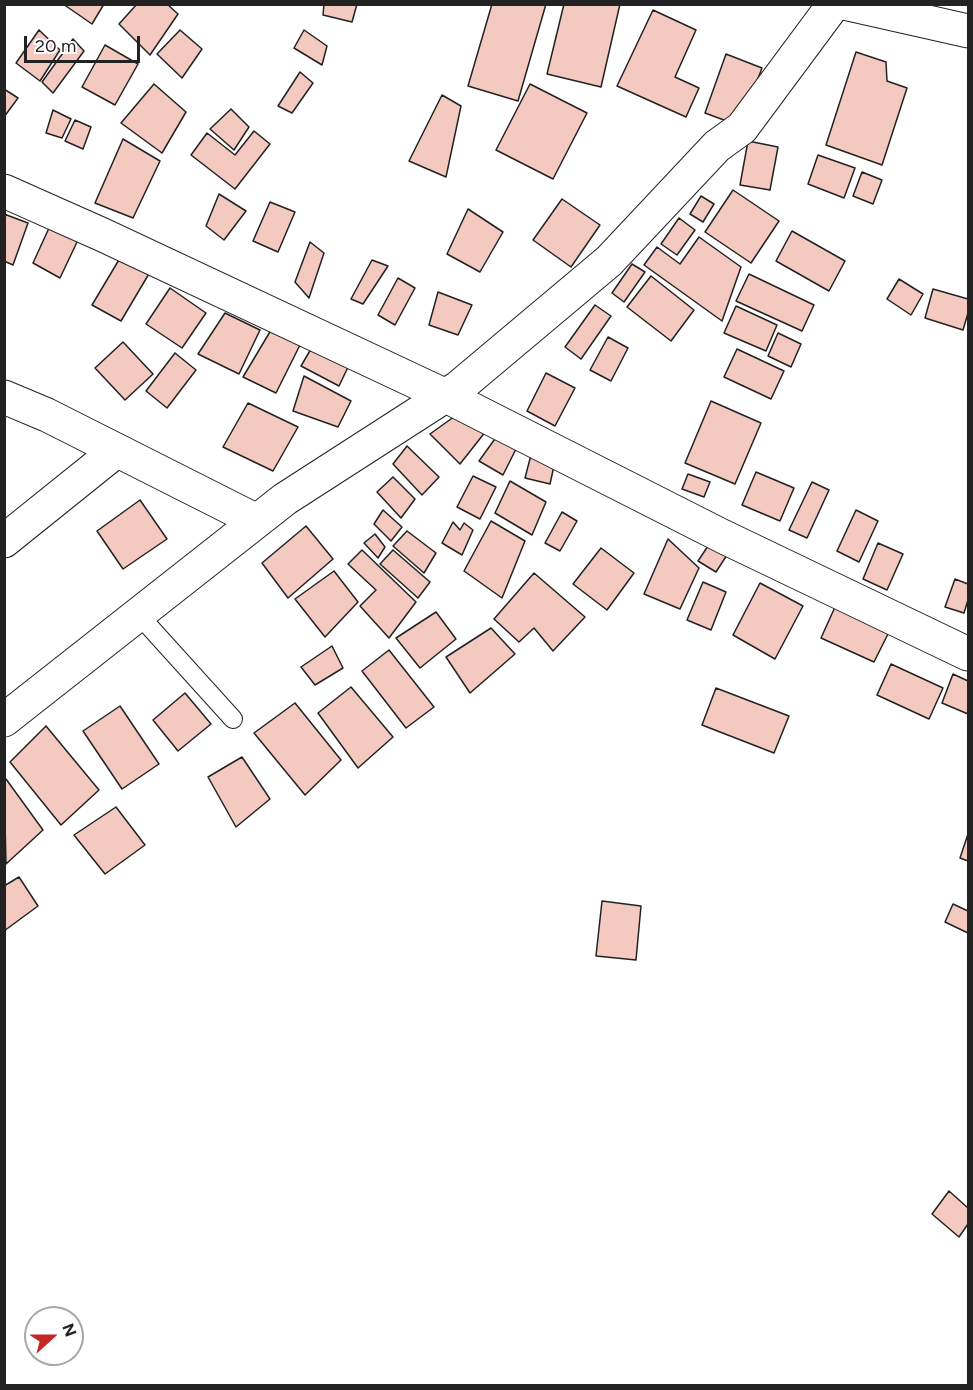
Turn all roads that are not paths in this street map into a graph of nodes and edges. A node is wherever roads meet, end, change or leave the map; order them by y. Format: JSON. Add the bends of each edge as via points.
{"nodes":[{"id":1,"x":834,"y":4,"type":"edge"},
{"id":2,"x":848,"y":4,"type":"edge"},
{"id":3,"x":969,"y":31,"type":"edge"},
{"id":4,"x":4,"y":191,"type":"edge"},
{"id":5,"x":446,"y":396,"type":"junction"},
{"id":6,"x":4,"y":397,"type":"edge"},
{"id":7,"x":117,"y":451,"type":"junction"},
{"id":8,"x":256,"y":521,"type":"junction"},
{"id":9,"x":4,"y":541,"type":"edge"},
{"id":10,"x":138,"y":614,"type":"junction"},
{"id":11,"x":969,"y":654,"type":"edge"},
{"id":12,"x":233,"y":719,"type":"dead end"},
{"id":13,"x":4,"y":720,"type":"edge"}],
"edges":[{"from":1,"to":5,"type":"street","via":[[742,128],[717,146],[609,261]]},
{"from":2,"to":3,"type":"street"},
{"from":4,"to":5,"type":"street"},
{"from":5,"to":8,"type":"street"},
{"from":5,"to":11,"type":"street","via":[[722,536]]},
{"from":6,"to":7,"type":"street"},
{"from":7,"to":8,"type":"street"},
{"from":7,"to":9,"type":"street"},
{"from":8,"to":10,"type":"street"},
{"from":10,"to":12,"type":"lane"},
{"from":10,"to":13,"type":"street"}]}
